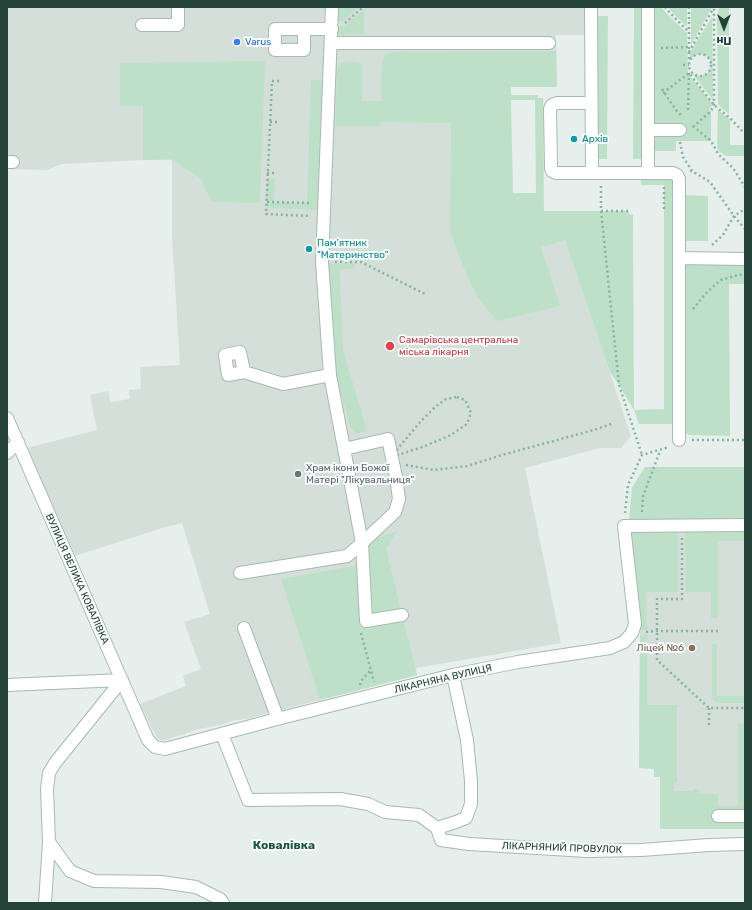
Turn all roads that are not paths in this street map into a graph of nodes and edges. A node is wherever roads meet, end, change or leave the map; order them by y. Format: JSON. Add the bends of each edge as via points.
{"nodes":[{"id":1,"x":178,"y":7,"type":"edge"},
{"id":2,"x":332,"y":7,"type":"edge"},
{"id":3,"x":590,"y":7,"type":"edge"},
{"id":4,"x":648,"y":7,"type":"edge"},
{"id":5,"x":142,"y":25,"type":"dead end"},
{"id":6,"x":332,"y":26,"type":"junction"},
{"id":7,"x":304,"y":29,"type":"dead end"},
{"id":8,"x":331,"y":43,"type":"junction"},
{"id":9,"x":549,"y":43,"type":"dead end"},
{"id":10,"x":591,"y":103,"type":"junction"},
{"id":11,"x":686,"y":128,"type":"road end"},
{"id":12,"x":648,"y":130,"type":"junction"},
{"id":13,"x":596,"y":173,"type":"junction"},
{"id":14,"x":648,"y":173,"type":"junction"},
{"id":15,"x":679,"y":258,"type":"junction"},
{"id":16,"x":745,"y":259,"type":"edge"},
{"id":17,"x":244,"y":372,"type":"dead end"},
{"id":18,"x":330,"y":375,"type":"junction"},
{"id":19,"x":7,"y":418,"type":"edge"},
{"id":20,"x":679,"y":440,"type":"road end"},
{"id":21,"x":18,"y":442,"type":"junction"},
{"id":22,"x":344,"y":449,"type":"junction"},
{"id":23,"x":7,"y":453,"type":"edge"},
{"id":24,"x":745,"y":525,"type":"edge"},
{"id":25,"x":362,"y":543,"type":"junction"},
{"id":26,"x":240,"y":573,"type":"dead end"},
{"id":27,"x":402,"y":615,"type":"dead end"},
{"id":28,"x":244,"y":628,"type":"dead end"},
{"id":29,"x":453,"y":675,"type":"junction"},
{"id":30,"x":122,"y":680,"type":"junction"},
{"id":31,"x":7,"y":685,"type":"edge"},
{"id":32,"x":277,"y":719,"type":"junction"},
{"id":33,"x":222,"y":734,"type":"junction"},
{"id":34,"x":148,"y":740,"type":"joint"},
{"id":35,"x":718,"y":816,"type":"dead end"},
{"id":36,"x":745,"y":816,"type":"edge"},
{"id":37,"x":437,"y":828,"type":"junction"},
{"id":38,"x":49,"y":842,"type":"junction"},
{"id":39,"x":745,"y":844,"type":"edge"},
{"id":40,"x":45,"y":903,"type":"edge"},
{"id":41,"x":223,"y":903,"type":"edge"}],
"edges":[{"from":1,"to":5,"type":"street","via":[[178,25]]},
{"from":2,"to":6,"type":"street"},
{"from":3,"to":10,"type":"street"},
{"from":4,"to":12,"type":"street"},
{"from":6,"to":7,"type":"street"},
{"from":6,"to":8,"type":"street"},
{"from":8,"to":9,"type":"street"},
{"from":8,"to":18,"type":"street","via":[[322,262]]},
{"from":10,"to":13,"type":"street"},
{"from":10,"to":13,"type":"street","via":[[552,105],[552,171]]},
{"from":11,"to":12,"type":"street"},
{"from":12,"to":14,"type":"street"},
{"from":13,"to":14,"type":"street"},
{"from":14,"to":15,"type":"street","via":[[673,173],[679,180]]},
{"from":15,"to":16,"type":"street"},
{"from":15,"to":20,"type":"street"},
{"from":17,"to":18,"type":"street","via":[[283,384]]},
{"from":18,"to":22,"type":"street"},
{"from":19,"to":21,"type":"street","name":"ВУЛИЦЯ ВЕЛИКА КОВАЛІВКА"},
{"from":21,"to":23,"type":"street"},
{"from":21,"to":30,"type":"street","name":"ВУЛИЦЯ ВЕЛИКА КОВАЛІВКА"},
{"from":22,"to":25,"type":"street"},
{"from":22,"to":25,"type":"street","via":[[388,439],[397,460],[399,499],[395,512]]},
{"from":24,"to":29,"type":"street","name":"ЛІКАРНЯНА ВУЛИЦЯ","via":[[624,526],[636,624],[624,642],[610,648]]},
{"from":25,"to":26,"type":"street","via":[[347,556]]},
{"from":25,"to":27,"type":"street","via":[[366,621]]},
{"from":28,"to":32,"type":"street"},
{"from":29,"to":32,"type":"street","name":"ЛІКАРНЯНА ВУЛИЦЯ"},
{"from":29,"to":37,"type":"street","via":[[467,740],[471,804],[466,818]]},
{"from":30,"to":31,"type":"street"},
{"from":30,"to":34,"type":"street","name":"ВУЛИЦЯ ВЕЛИКА КОВАЛІВКА"},
{"from":30,"to":38,"type":"street","via":[[54,763],[49,773]]},
{"from":32,"to":33,"type":"street","name":"ЛІКАРНЯНА ВУЛИЦЯ"},
{"from":33,"to":34,"type":"street","name":"ЛІКАРНЯНА ВУЛИЦЯ","via":[[164,749],[155,747]]},
{"from":33,"to":37,"type":"street","via":[[248,800],[340,799],[368,804],[385,812],[419,815]]},
{"from":35,"to":36,"type":"street"},
{"from":37,"to":39,"type":"street","name":"ЛІКАРНЯНИЙ ПРОВУЛОК","via":[[442,840],[587,851]]},
{"from":38,"to":40,"type":"street"},
{"from":38,"to":41,"type":"street","via":[[70,871],[94,880],[161,882],[196,887]]}]}
